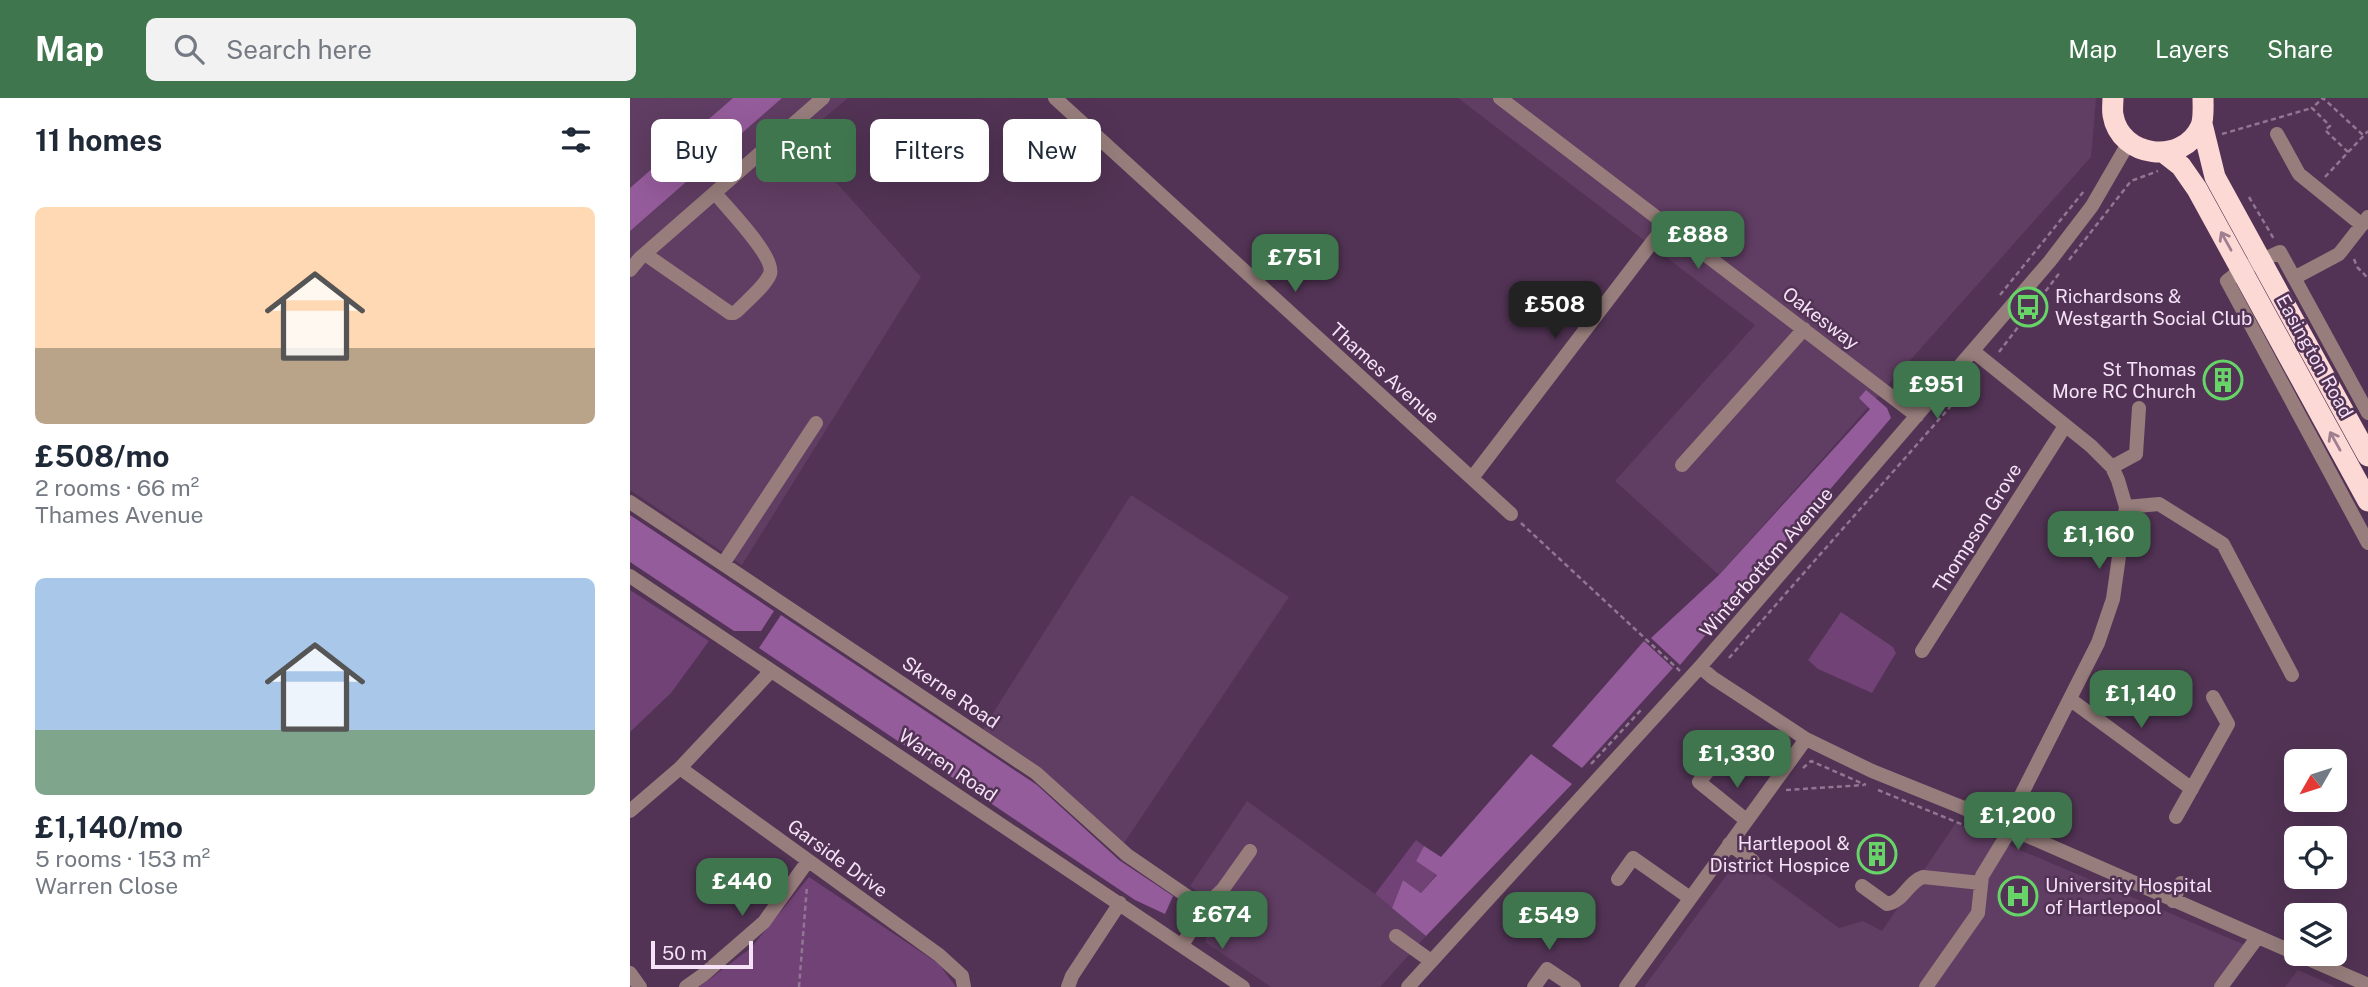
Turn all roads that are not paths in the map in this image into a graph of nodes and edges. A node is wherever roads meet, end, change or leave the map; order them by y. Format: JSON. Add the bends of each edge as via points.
{"nodes":[{"id":1,"x":823,"y":98,"type":"edge"},
{"id":2,"x":1055,"y":98,"type":"edge"},
{"id":3,"x":1500,"y":98,"type":"edge"},
{"id":4,"x":2113,"y":98,"type":"edge"},
{"id":5,"x":2203,"y":98,"type":"edge"},
{"id":6,"x":2204,"y":132,"type":"junction"},
{"id":7,"x":2277,"y":134,"type":"dead end"},
{"id":8,"x":2129,"y":142,"type":"junction"},
{"id":9,"x":2163,"y":152,"type":"junction"},
{"id":10,"x":715,"y":193,"type":"junction"},
{"id":11,"x":2365,"y":220,"type":"edge"},
{"id":12,"x":1666,"y":224,"type":"junction"},
{"id":13,"x":645,"y":254,"type":"junction"},
{"id":14,"x":2250,"y":264,"type":"junction"},
{"id":15,"x":630,"y":270,"type":"edge"},
{"id":16,"x":2294,"y":278,"type":"junction"},
{"id":17,"x":1804,"y":330,"type":"junction"},
{"id":18,"x":1973,"y":351,"type":"junction"},
{"id":19,"x":2139,"y":408,"type":"dead end"},
{"id":20,"x":2368,"y":413,"type":"edge"},
{"id":21,"x":1917,"y":416,"type":"junction"},
{"id":22,"x":816,"y":423,"type":"dead end"},
{"id":23,"x":2065,"y":426,"type":"junction"},
{"id":24,"x":2368,"y":456,"type":"edge"},
{"id":25,"x":1682,"y":465,"type":"dead end"},
{"id":26,"x":2112,"y":467,"type":"junction"},
{"id":27,"x":1472,"y":478,"type":"junction"},
{"id":28,"x":2368,"y":501,"type":"edge"},
{"id":29,"x":630,"y":502,"type":"edge"},
{"id":30,"x":2126,"y":507,"type":"junction"},
{"id":31,"x":1511,"y":514,"type":"road end"},
{"id":32,"x":2368,"y":543,"type":"edge"},
{"id":33,"x":723,"y":564,"type":"junction"},
{"id":34,"x":630,"y":576,"type":"edge"},
{"id":35,"x":1922,"y":651,"type":"dead end"},
{"id":36,"x":1700,"y":667,"type":"junction"},
{"id":37,"x":771,"y":671,"type":"junction"},
{"id":38,"x":2292,"y":675,"type":"dead end"},
{"id":39,"x":2213,"y":697,"type":"dead end"},
{"id":40,"x":2071,"y":700,"type":"junction"},
{"id":41,"x":1806,"y":739,"type":"junction"},
{"id":42,"x":1716,"y":761,"type":"dead end"},
{"id":43,"x":680,"y":768,"type":"junction"},
{"id":44,"x":2192,"y":789,"type":"junction"},
{"id":45,"x":630,"y":811,"type":"edge"},
{"id":46,"x":2176,"y":817,"type":"dead end"},
{"id":47,"x":1746,"y":820,"type":"junction"},
{"id":48,"x":2008,"y":829,"type":"junction"},
{"id":49,"x":1729,"y":844,"type":"junction"},
{"id":50,"x":1250,"y":851,"type":"dead end"},
{"id":51,"x":808,"y":861,"type":"junction"},
{"id":52,"x":1753,"y":861,"type":"dead end"},
{"id":53,"x":1618,"y":879,"type":"dead end"},
{"id":54,"x":1981,"y":883,"type":"junction"},
{"id":55,"x":2182,"y":883,"type":"dead end"},
{"id":56,"x":1862,"y":886,"type":"dead end"},
{"id":57,"x":1690,"y":898,"type":"junction"},
{"id":58,"x":2173,"y":901,"type":"junction"},
{"id":59,"x":1120,"y":903,"type":"junction"},
{"id":60,"x":1202,"y":912,"type":"junction"},
{"id":61,"x":1224,"y":924,"type":"dead end"},
{"id":62,"x":1396,"y":936,"type":"dead end"},
{"id":63,"x":2258,"y":938,"type":"junction"},
{"id":64,"x":1182,"y":945,"type":"junction"},
{"id":65,"x":1431,"y":961,"type":"junction"},
{"id":66,"x":630,"y":973,"type":"edge"},
{"id":67,"x":1227,"y":983,"type":"edge"},
{"id":68,"x":2368,"y":985,"type":"edge"},
{"id":69,"x":640,"y":987,"type":"edge"},
{"id":70,"x":685,"y":987,"type":"edge"},
{"id":71,"x":964,"y":987,"type":"edge"},
{"id":72,"x":1068,"y":987,"type":"edge"},
{"id":73,"x":1243,"y":987,"type":"edge"},
{"id":74,"x":1408,"y":987,"type":"edge"},
{"id":75,"x":1534,"y":987,"type":"edge"},
{"id":76,"x":1574,"y":987,"type":"edge"},
{"id":77,"x":1626,"y":987,"type":"edge"},
{"id":78,"x":1926,"y":987,"type":"edge"},
{"id":79,"x":2221,"y":987,"type":"edge"}],
"edges":[{"from":1,"to":10,"type":"street"},
{"from":2,"to":27,"type":"street","name":"Thames Avenue"},
{"from":3,"to":12,"type":"street","name":"Oakesway"},
{"from":4,"to":8,"type":"highway","via":[[2113,116]]},
{"from":5,"to":6,"type":"highway","name":"Easington Road"},
{"from":6,"to":9,"type":"highway","via":[[2176,150]]},
{"from":6,"to":14,"type":"highway","name":"Easington Road","via":[[2215,177]]},
{"from":7,"to":11,"type":"street","via":[[2300,174]]},
{"from":8,"to":9,"type":"highway","via":[[2148,152]]},
{"from":8,"to":18,"type":"street","name":"Winterbottom Avenue","via":[[2092,206]]},
{"from":14,"to":9,"type":"highway","name":"Easington Road","one_way":true,"via":[[2181,166]]},
{"from":10,"to":13,"type":"street"},
{"from":10,"to":13,"type":"street","via":[[771,266],[770,275],[737,311],[730,313]]},
{"from":11,"to":16,"type":"street","via":[[2339,254]]},
{"from":12,"to":17,"type":"street","name":"Oakesway"},
{"from":12,"to":27,"type":"street"},
{"from":13,"to":15,"type":"street"},
{"from":14,"to":16,"type":"street","name":"Easington Road","via":[[2280,252]]},
{"from":14,"to":24,"type":"highway","name":"Easington Road"},
{"from":28,"to":14,"type":"highway","name":"Easington Road","one_way":true},
{"from":14,"to":32,"type":"street","via":[[2227,281]]},
{"from":16,"to":20,"type":"street","name":"Easington Road"},
{"from":17,"to":21,"type":"street","name":"Oakesway"},
{"from":17,"to":25,"type":"street"},
{"from":18,"to":21,"type":"street","name":"Winterbottom Avenue"},
{"from":18,"to":23,"type":"street"},
{"from":19,"to":26,"type":"street","via":[[2136,454]]},
{"from":21,"to":36,"type":"street","name":"Winterbottom Avenue"},
{"from":22,"to":33,"type":"street"},
{"from":23,"to":26,"type":"street"},
{"from":23,"to":35,"type":"street","name":"Thompson Grove"},
{"from":26,"to":30,"type":"street"},
{"from":27,"to":31,"type":"street","name":"Thames Avenue"},
{"from":29,"to":33,"type":"street","name":"Skerne Road"},
{"from":30,"to":38,"type":"street","via":[[2159,504],[2223,544]]},
{"from":30,"to":40,"type":"street","via":[[2113,599]]},
{"from":33,"to":60,"type":"street","name":"Skerne Road","via":[[1036,773],[1119,848],[1197,903]]},
{"from":34,"to":37,"type":"street","name":"Warren Road"},
{"from":36,"to":41,"type":"street"},
{"from":36,"to":65,"type":"street","name":"Winterbottom Avenue"},
{"from":37,"to":43,"type":"street"},
{"from":37,"to":59,"type":"street","name":"Warren Road"},
{"from":39,"to":44,"type":"street","via":[[2228,724]]},
{"from":40,"to":44,"type":"street"},
{"from":40,"to":48,"type":"street"},
{"from":41,"to":47,"type":"street"},
{"from":41,"to":48,"type":"street"},
{"from":42,"to":47,"type":"street","via":[[1699,782]]},
{"from":43,"to":45,"type":"street"},
{"from":43,"to":51,"type":"street","name":"Garside Drive"},
{"from":44,"to":46,"type":"street"},
{"from":47,"to":49,"type":"street"},
{"from":48,"to":54,"type":"street"},
{"from":48,"to":58,"type":"street"},
{"from":49,"to":52,"type":"street"},
{"from":49,"to":57,"type":"street"},
{"from":50,"to":60,"type":"street"},
{"from":51,"to":70,"type":"street","via":[[764,922]]},
{"from":51,"to":71,"type":"street","name":"Garside Drive","via":[[939,955],[962,976]]},
{"from":53,"to":57,"type":"street","via":[[1633,858]]},
{"from":54,"to":56,"type":"street","via":[[1923,877],[1897,901],[1887,904]]},
{"from":54,"to":78,"type":"street","via":[[1978,913]]},
{"from":55,"to":58,"type":"street"},
{"from":57,"to":77,"type":"street"},
{"from":58,"to":63,"type":"street"},
{"from":59,"to":64,"type":"street","name":"Warren Road"},
{"from":59,"to":72,"type":"street"},
{"from":60,"to":61,"type":"street","name":"Skerne Road"},
{"from":60,"to":64,"type":"street"},
{"from":62,"to":65,"type":"street"},
{"from":63,"to":68,"type":"street"},
{"from":63,"to":79,"type":"street"},
{"from":64,"to":67,"type":"street","name":"Warren Road"},
{"from":65,"to":74,"type":"street","name":"Winterbottom Avenue"},
{"from":66,"to":69,"type":"street"},
{"from":67,"to":73,"type":"street","name":"Warren Road"},
{"from":75,"to":76,"type":"street","via":[[1547,969]]}]}
